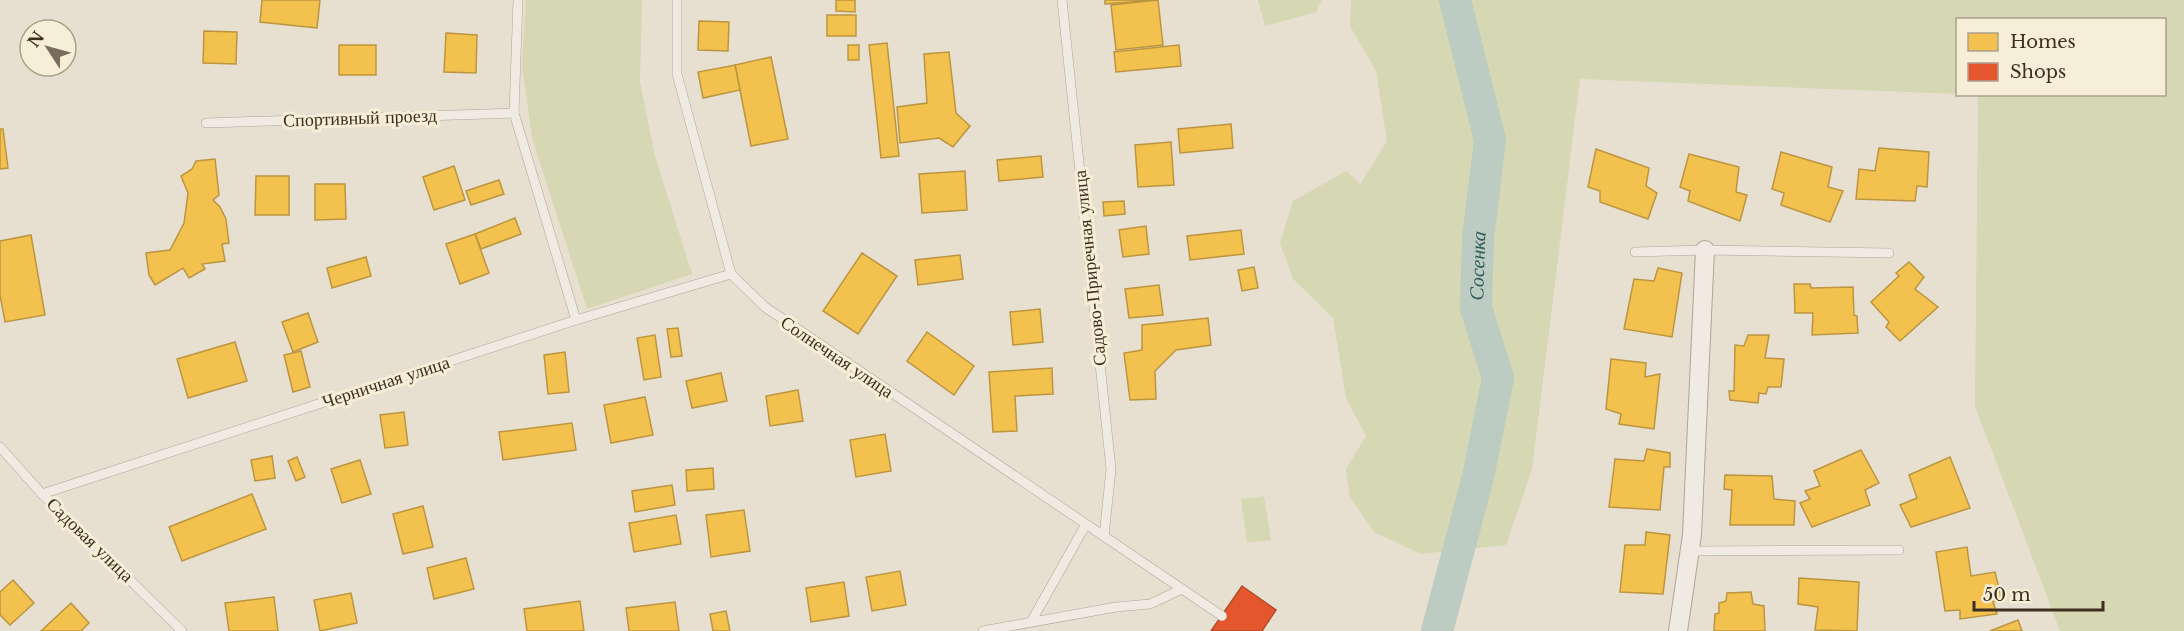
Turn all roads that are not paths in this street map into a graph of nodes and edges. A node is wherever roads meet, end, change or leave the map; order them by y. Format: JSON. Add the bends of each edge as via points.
{"nodes":[{"id":1,"x":518,"y":0,"type":"edge"},
{"id":2,"x":677,"y":0,"type":"edge"},
{"id":3,"x":1062,"y":0,"type":"edge"},
{"id":4,"x":514,"y":113,"type":"junction"},
{"id":5,"x":206,"y":123,"type":"dead end"},
{"id":6,"x":1705,"y":250,"type":"junction"},
{"id":7,"x":1635,"y":252,"type":"dead end"},
{"id":8,"x":1889,"y":253,"type":"dead end"},
{"id":9,"x":731,"y":274,"type":"junction"},
{"id":10,"x":576,"y":320,"type":"junction"},
{"id":11,"x":0,"y":447,"type":"edge"},
{"id":12,"x":42,"y":494,"type":"junction"},
{"id":13,"x":1085,"y":526,"type":"junction"},
{"id":14,"x":1104,"y":536,"type":"junction"},
{"id":15,"x":1690,"y":550,"type":"junction"},
{"id":16,"x":1899,"y":550,"type":"dead end"},
{"id":17,"x":1182,"y":589,"type":"junction"},
{"id":18,"x":1222,"y":616,"type":"dead end"},
{"id":19,"x":1031,"y":622,"type":"junction"},
{"id":20,"x":182,"y":631,"type":"edge"},
{"id":21,"x":983,"y":631,"type":"edge"},
{"id":22,"x":1678,"y":631,"type":"edge"}],
"edges":[{"from":1,"to":4,"type":"lane"},
{"from":2,"to":9,"type":"lane","name":"Солнечная улица","via":[[677,74]]},
{"from":3,"to":14,"type":"lane","name":"Садово-Приречная улица","via":[[1111,469]]},
{"from":4,"to":5,"type":"lane","name":"Спортивный проезд"},
{"from":4,"to":10,"type":"lane"},
{"from":6,"to":7,"type":"lane"},
{"from":6,"to":8,"type":"lane"},
{"from":6,"to":15,"type":"street"},
{"from":9,"to":10,"type":"lane","name":"Черничная улица"},
{"from":9,"to":13,"type":"lane","name":"Солнечная улица","via":[[765,308]]},
{"from":10,"to":12,"type":"lane","name":"Черничная улица"},
{"from":11,"to":12,"type":"lane","name":"Садовая улица"},
{"from":12,"to":20,"type":"lane","name":"Садовая улица"},
{"from":13,"to":14,"type":"lane","name":"Солнечная улица"},
{"from":13,"to":19,"type":"lane"},
{"from":14,"to":17,"type":"lane","name":"Солнечная улица"},
{"from":15,"to":16,"type":"lane"},
{"from":15,"to":22,"type":"street"},
{"from":17,"to":18,"type":"lane","name":"Солнечная улица"},
{"from":17,"to":19,"type":"lane","via":[[1150,604]]},
{"from":19,"to":21,"type":"lane"}]}
